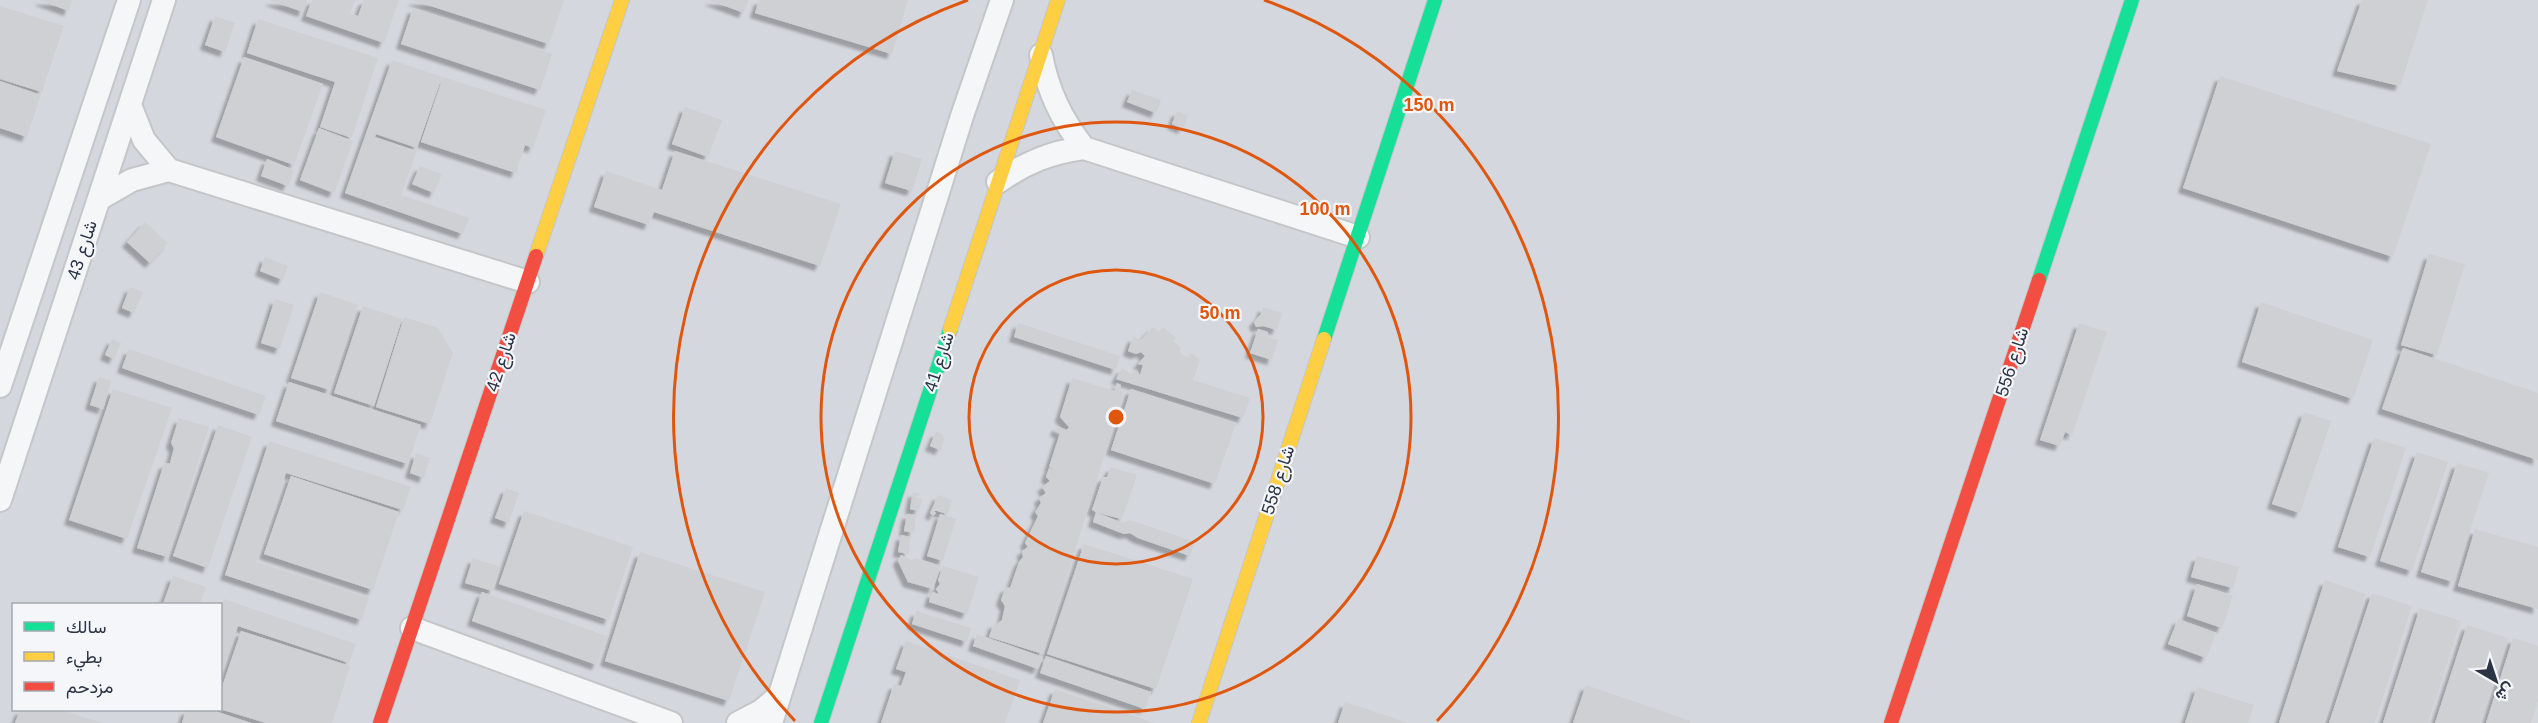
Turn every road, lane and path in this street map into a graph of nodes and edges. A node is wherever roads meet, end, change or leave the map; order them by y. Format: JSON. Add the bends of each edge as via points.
{"nodes":[{"id":1,"x":129,"y":0,"type":"edge"},
{"id":2,"x":164,"y":0,"type":"edge"},
{"id":3,"x":622,"y":0,"type":"edge"},
{"id":4,"x":1002,"y":0,"type":"edge"},
{"id":5,"x":1058,"y":0,"type":"edge"},
{"id":6,"x":1435,"y":0,"type":"edge"},
{"id":7,"x":2132,"y":0,"type":"edge"},
{"id":8,"x":1040,"y":54,"type":"junction"},
{"id":9,"x":130,"y":105,"type":"junction"},
{"id":10,"x":1084,"y":148,"type":"junction"},
{"id":11,"x":169,"y":170,"type":"junction"},
{"id":12,"x":998,"y":182,"type":"junction"},
{"id":13,"x":99,"y":199,"type":"junction"},
{"id":14,"x":1358,"y":237,"type":"junction"},
{"id":15,"x":528,"y":282,"type":"junction"},
{"id":16,"x":0,"y":386,"type":"edge"},
{"id":17,"x":0,"y":500,"type":"edge"},
{"id":18,"x":412,"y":628,"type":"junction"},
{"id":19,"x":779,"y":696,"type":"junction"},
{"id":20,"x":380,"y":723,"type":"edge"},
{"id":21,"x":671,"y":723,"type":"edge"},
{"id":22,"x":738,"y":723,"type":"edge"},
{"id":23,"x":771,"y":723,"type":"edge"},
{"id":24,"x":821,"y":723,"type":"edge"},
{"id":25,"x":1199,"y":723,"type":"edge"},
{"id":26,"x":1891,"y":723,"type":"edge"}],
"edges":[{"from":1,"to":16,"type":"street","name":"شارع 43"},
{"from":2,"to":9,"type":"street","name":"شارع 43"},
{"from":3,"to":15,"type":"street","name":"شارع 42"},
{"from":4,"to":19,"type":"street"},
{"from":5,"to":8,"type":"street","name":"شارع 41"},
{"from":6,"to":14,"type":"street","name":"شارع 558"},
{"from":7,"to":26,"type":"street","name":"شارع 556"},
{"from":8,"to":10,"type":"street","via":[[1055,104]]},
{"from":8,"to":12,"type":"street","name":"شارع 41"},
{"from":9,"to":11,"type":"street","via":[[144,140]]},
{"from":9,"to":13,"type":"street","name":"شارع 43"},
{"from":10,"to":12,"type":"street","via":[[1038,158]]},
{"from":10,"to":14,"type":"street"},
{"from":11,"to":13,"type":"street","via":[[132,180]]},
{"from":11,"to":15,"type":"street"},
{"from":12,"to":24,"type":"street","name":"شارع 41"},
{"from":13,"to":17,"type":"street","name":"شارع 43"},
{"from":14,"to":25,"type":"street","name":"شارع 558"},
{"from":15,"to":18,"type":"street","name":"شارع 42"},
{"from":18,"to":20,"type":"street","name":"شارع 42"},
{"from":18,"to":21,"type":"street"},
{"from":19,"to":22,"type":"street"},
{"from":19,"to":23,"type":"street"}]}
